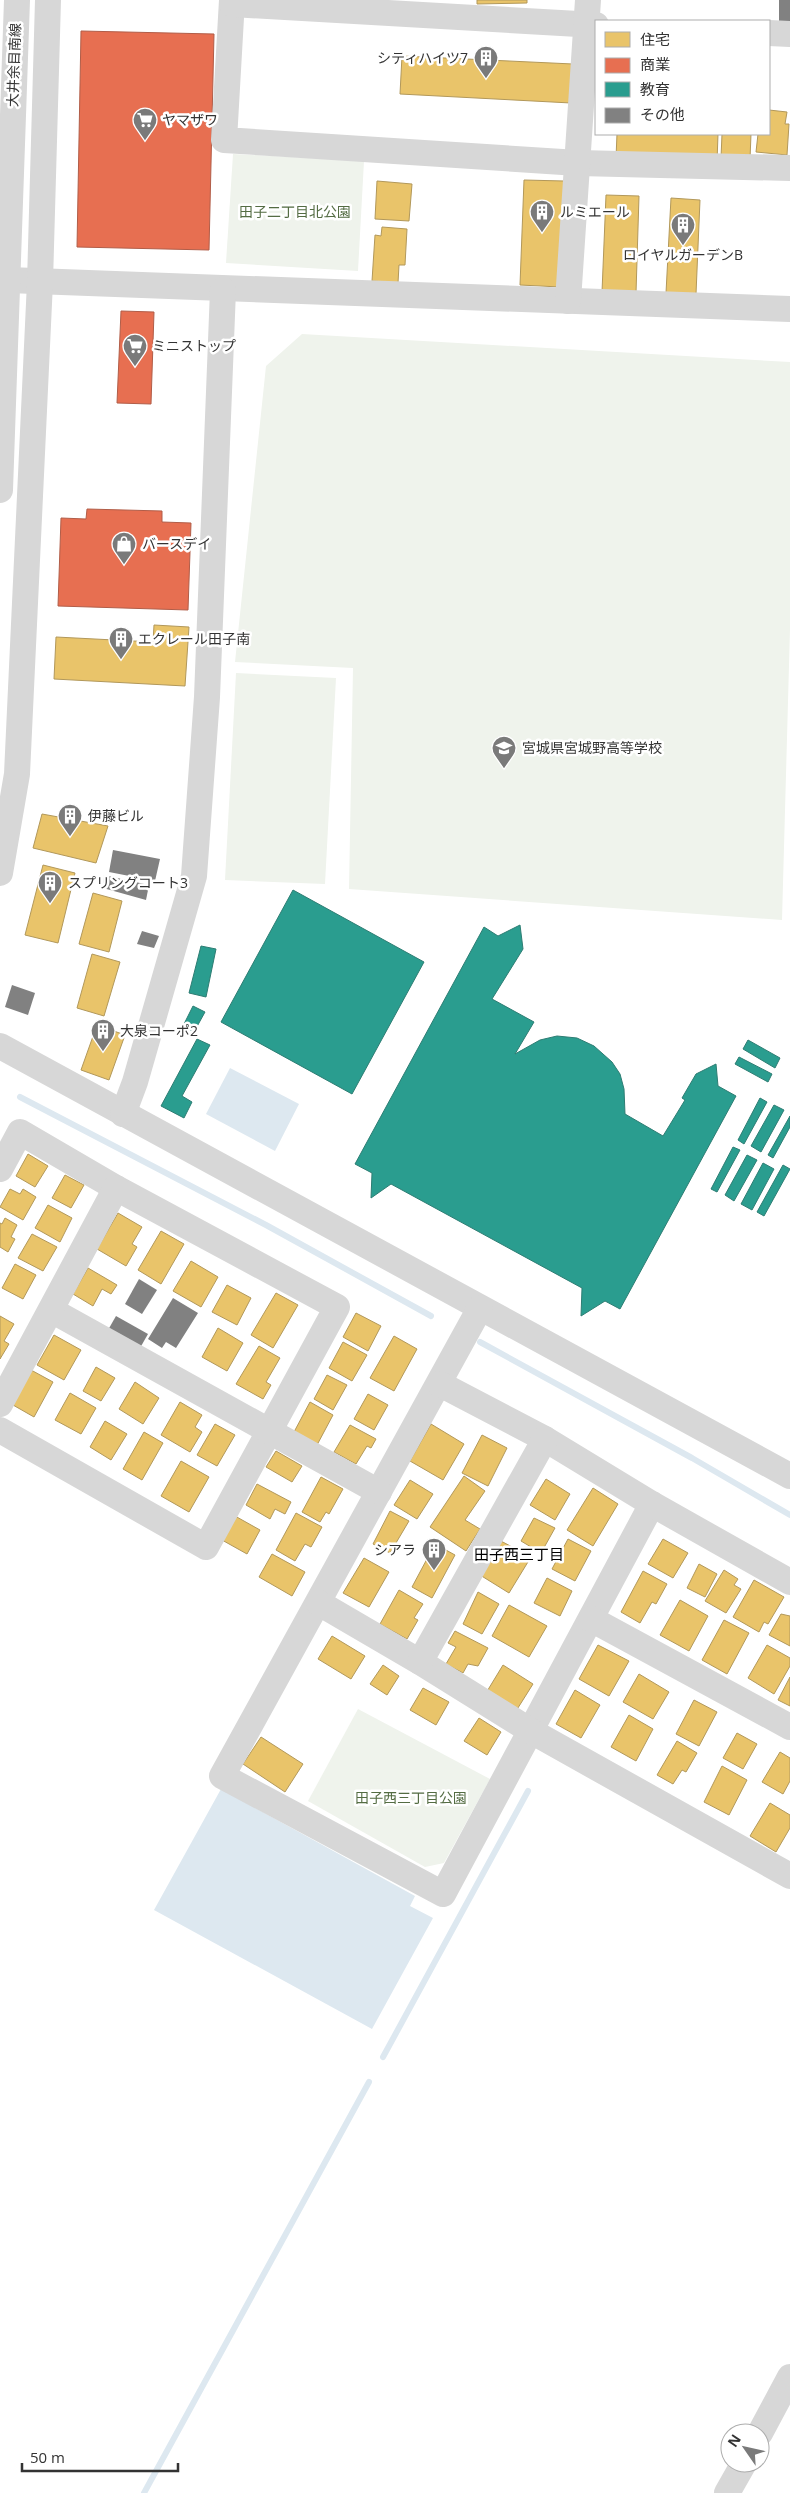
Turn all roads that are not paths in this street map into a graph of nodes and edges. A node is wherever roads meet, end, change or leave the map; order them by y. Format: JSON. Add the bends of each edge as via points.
{"nodes":[{"id":1,"x":17,"y":0,"type":"edge"},
{"id":2,"x":48,"y":0,"type":"edge"},
{"id":3,"x":232,"y":2,"type":"edge"},
{"id":4,"x":590,"y":16,"type":"edge"},
{"id":5,"x":8,"y":31,"type":"edge"},
{"id":6,"x":770,"y":33,"type":"edge"},
{"id":7,"x":790,"y":34,"type":"edge"},
{"id":8,"x":578,"y":163,"type":"junction"},
{"id":9,"x":790,"y":168,"type":"edge"},
{"id":10,"x":8,"y":280,"type":"junction"},
{"id":11,"x":40,"y":282,"type":"junction"},
{"id":12,"x":223,"y":290,"type":"junction"},
{"id":13,"x":568,"y":302,"type":"junction"},
{"id":14,"x":790,"y":309,"type":"edge"},
{"id":15,"x":0,"y":490,"type":"edge"},
{"id":16,"x":0,"y":873,"type":"edge"},
{"id":17,"x":0,"y":1046,"type":"edge"},
{"id":18,"x":123,"y":1114,"type":"junction"},
{"id":19,"x":0,"y":1169,"type":"edge"},
{"id":20,"x":116,"y":1188,"type":"junction"},
{"id":21,"x":480,"y":1308,"type":"junction"},
{"id":22,"x":51,"y":1310,"type":"junction"},
{"id":23,"x":440,"y":1384,"type":"junction"},
{"id":24,"x":0,"y":1404,"type":"edge"},
{"id":25,"x":0,"y":1430,"type":"edge"},
{"id":26,"x":268,"y":1431,"type":"junction"},
{"id":27,"x":545,"y":1439,"type":"junction"},
{"id":28,"x":790,"y":1476,"type":"edge"},
{"id":29,"x":379,"y":1492,"type":"junction"},
{"id":30,"x":652,"y":1504,"type":"junction"},
{"id":31,"x":790,"y":1582,"type":"edge"},
{"id":32,"x":318,"y":1603,"type":"junction"},
{"id":33,"x":591,"y":1620,"type":"junction"},
{"id":34,"x":420,"y":1662,"type":"junction"},
{"id":35,"x":790,"y":1727,"type":"edge"},
{"id":36,"x":531,"y":1731,"type":"junction"},
{"id":37,"x":788,"y":1869,"type":"edge"},
{"id":38,"x":790,"y":2377,"type":"edge"},
{"id":39,"x":765,"y":2423,"type":"edge"},
{"id":40,"x":738,"y":2473,"type":"edge"},
{"id":41,"x":727,"y":2493,"type":"edge"}],
"edges":[{"from":1,"to":5,"type":"street","name":"大井余目南線"},
{"from":2,"to":11,"type":"street"},
{"from":3,"to":4,"type":"street"},
{"from":3,"to":8,"type":"street","via":[[224,140]]},
{"from":4,"to":8,"type":"street"},
{"from":5,"to":10,"type":"street","name":"大井余目南線"},
{"from":6,"to":7,"type":"street"},
{"from":8,"to":9,"type":"street"},
{"from":8,"to":13,"type":"street"},
{"from":10,"to":11,"type":"street"},
{"from":10,"to":15,"type":"street","name":"大井余目南線"},
{"from":11,"to":12,"type":"street"},
{"from":11,"to":16,"type":"street","via":[[17,774]]},
{"from":12,"to":13,"type":"street"},
{"from":12,"to":18,"type":"street","via":[[207,697],[194,876]]},
{"from":13,"to":14,"type":"street"},
{"from":17,"to":18,"type":"street"},
{"from":18,"to":21,"type":"street"},
{"from":19,"to":20,"type":"street","via":[[20,1132]]},
{"from":20,"to":22,"type":"street"},
{"from":20,"to":26,"type":"street","via":[[337,1307]]},
{"from":21,"to":23,"type":"street"},
{"from":21,"to":28,"type":"street"},
{"from":22,"to":24,"type":"street"},
{"from":22,"to":26,"type":"street"},
{"from":23,"to":27,"type":"street"},
{"from":23,"to":29,"type":"street"},
{"from":25,"to":26,"type":"street","via":[[206,1547]]},
{"from":26,"to":29,"type":"street"},
{"from":27,"to":30,"type":"street"},
{"from":27,"to":34,"type":"street"},
{"from":29,"to":32,"type":"street"},
{"from":30,"to":31,"type":"street"},
{"from":30,"to":33,"type":"street"},
{"from":32,"to":34,"type":"street"},
{"from":32,"to":36,"type":"street","via":[[222,1776],[443,1894]]},
{"from":33,"to":35,"type":"street"},
{"from":33,"to":36,"type":"street"},
{"from":34,"to":36,"type":"street"},
{"from":36,"to":37,"type":"street"},
{"from":38,"to":39,"type":"street"},
{"from":40,"to":41,"type":"street"}]}
